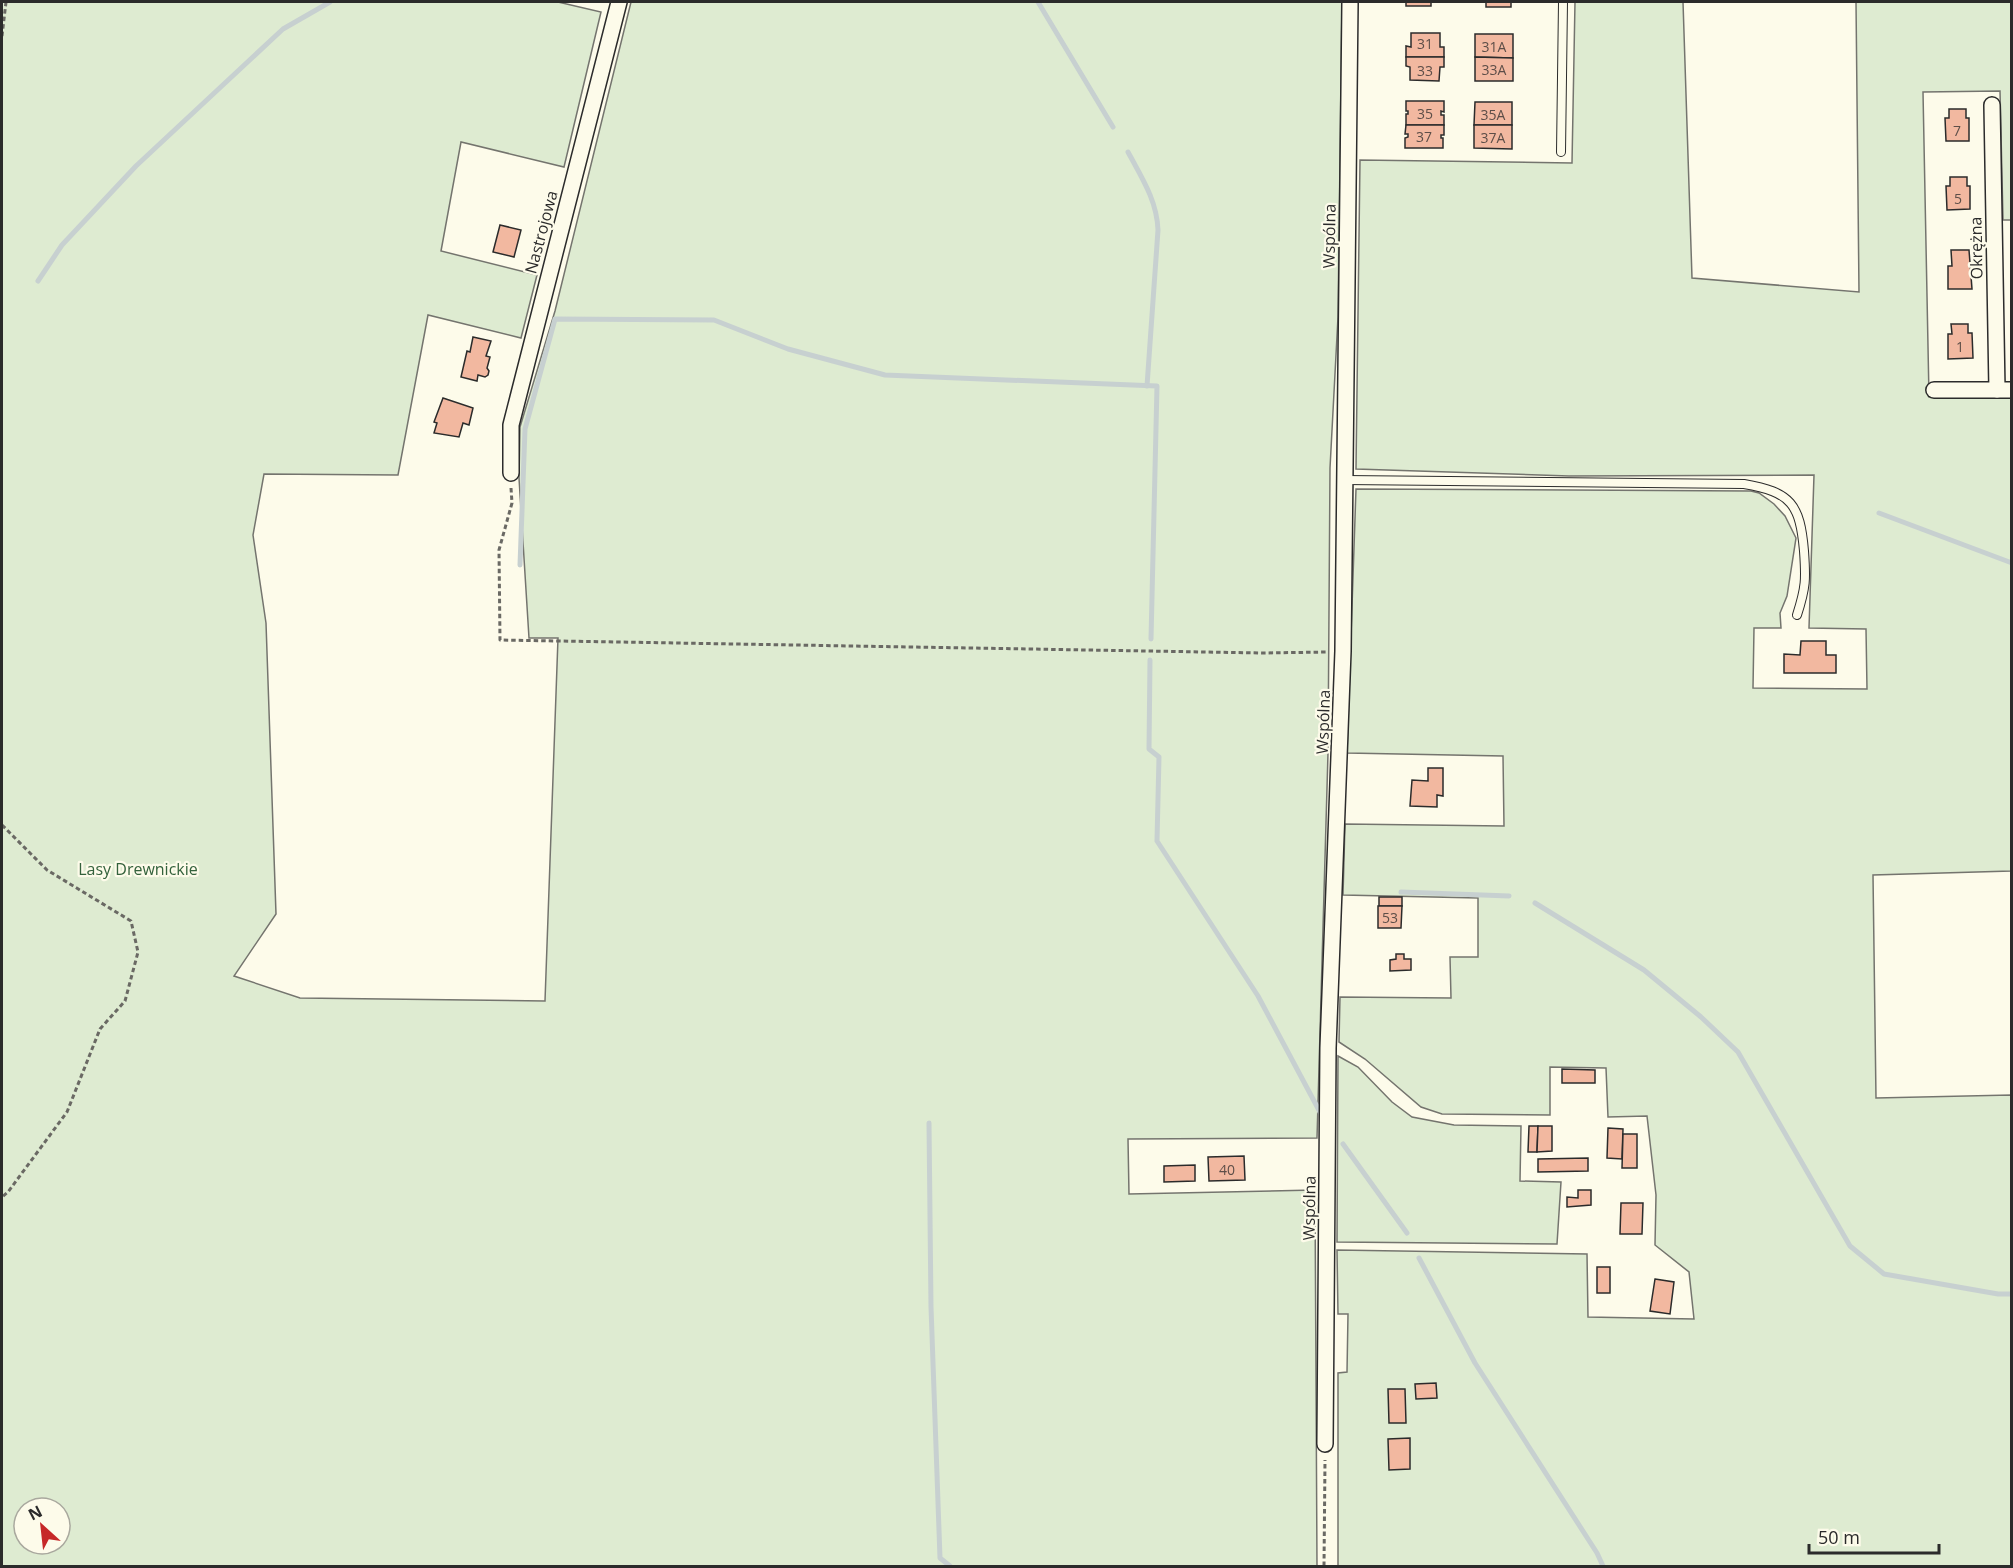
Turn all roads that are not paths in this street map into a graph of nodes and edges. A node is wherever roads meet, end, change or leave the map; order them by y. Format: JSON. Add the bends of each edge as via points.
{"nodes":[{"id":1,"x":619,"y":2,"type":"edge"},
{"id":2,"x":1350,"y":2,"type":"edge"},
{"id":3,"x":1563,"y":2,"type":"edge"},
{"id":4,"x":1992,"y":105,"type":"dead end"},
{"id":5,"x":1561,"y":152,"type":"dead end"},
{"id":6,"x":1934,"y":390,"type":"dead end"},
{"id":7,"x":2004,"y":390,"type":"edge"},
{"id":8,"x":511,"y":473,"type":"road end"},
{"id":9,"x":1344,"y":480,"type":"junction"},
{"id":10,"x":1797,"y":615,"type":"dead end"},
{"id":11,"x":1325,"y":1444,"type":"road end"}],
"edges":[{"from":1,"to":8,"type":"street","name":"Nastrojowa","via":[[512,425]]},
{"from":2,"to":9,"type":"street","name":"Wspólna"},
{"from":3,"to":5,"type":"lane"},
{"from":4,"to":7,"type":"street","name":"Okrężna"},
{"from":6,"to":7,"type":"street"},
{"from":9,"to":10,"type":"lane","via":[[1744,484],[1766,488],[1782,496],[1799,515],[1806,577]]},
{"from":9,"to":11,"type":"street","name":"Wspólna","via":[[1343,651],[1328,1048]]}]}
